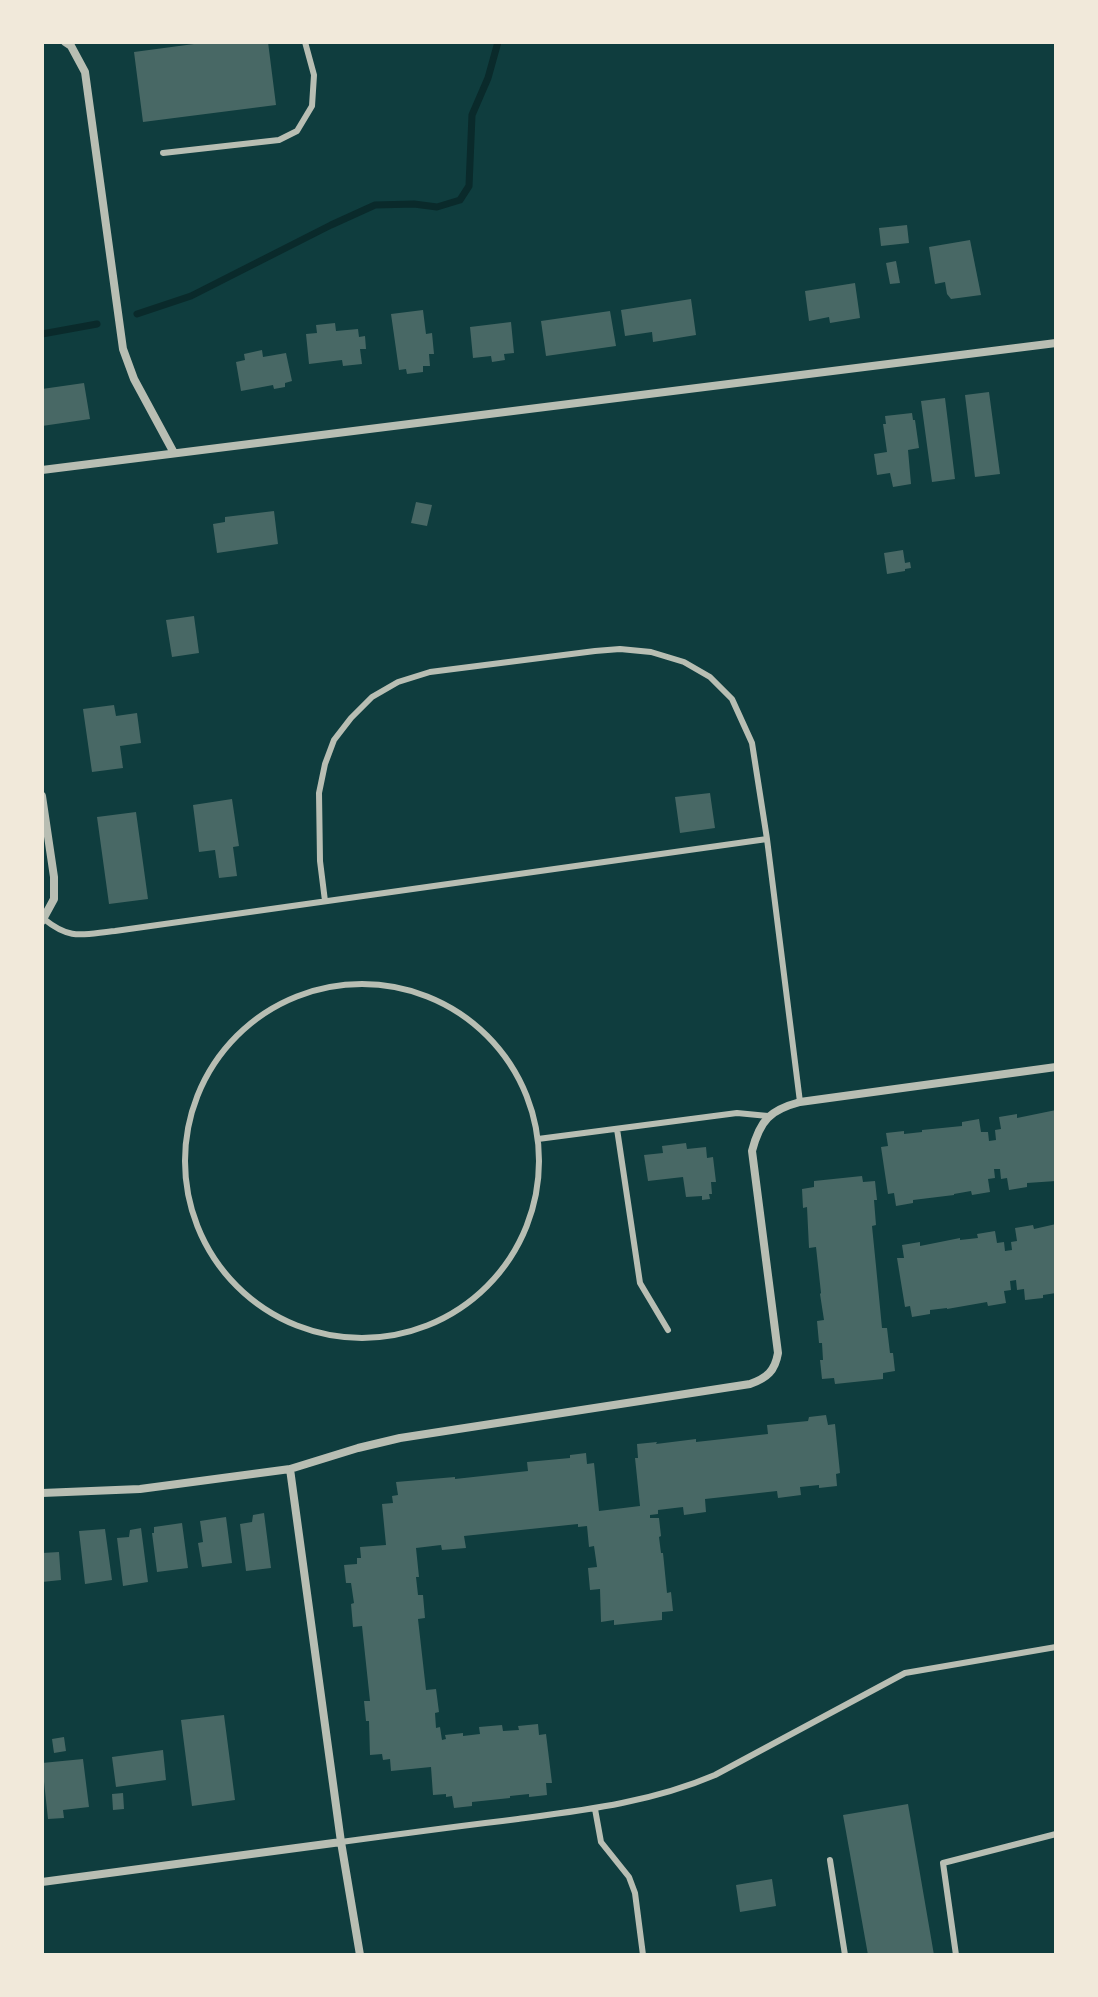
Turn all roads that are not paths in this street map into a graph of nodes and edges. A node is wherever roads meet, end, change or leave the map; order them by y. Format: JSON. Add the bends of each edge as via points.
{"nodes":[{"id":1,"x":305,"y":42,"type":"edge"},
{"id":2,"x":71,"y":43,"type":"edge"},
{"id":3,"x":163,"y":153,"type":"dead end"},
{"id":4,"x":1056,"y":343,"type":"edge"},
{"id":5,"x":174,"y":453,"type":"junction"},
{"id":6,"x":42,"y":470,"type":"edge"},
{"id":7,"x":42,"y":796,"type":"edge"},
{"id":8,"x":767,"y":839,"type":"junction"},
{"id":9,"x":325,"y":901,"type":"junction"},
{"id":10,"x":43,"y":920,"type":"edge"},
{"id":11,"x":1056,"y":1067,"type":"edge"},
{"id":12,"x":800,"y":1102,"type":"junction"},
{"id":13,"x":768,"y":1116,"type":"junction"},
{"id":14,"x":617,"y":1129,"type":"junction"},
{"id":15,"x":538,"y":1139,"type":"junction"},
{"id":16,"x":668,"y":1330,"type":"dead end"},
{"id":17,"x":290,"y":1469,"type":"junction"},
{"id":18,"x":42,"y":1493,"type":"edge"},
{"id":19,"x":1056,"y":1647,"type":"edge"},
{"id":20,"x":595,"y":1809,"type":"junction"},
{"id":21,"x":1056,"y":1834,"type":"edge"},
{"id":22,"x":341,"y":1842,"type":"junction"},
{"id":23,"x":830,"y":1860,"type":"dead end"},
{"id":24,"x":42,"y":1882,"type":"edge"},
{"id":25,"x":360,"y":1955,"type":"edge"},
{"id":26,"x":643,"y":1955,"type":"edge"},
{"id":27,"x":845,"y":1955,"type":"edge"},
{"id":28,"x":956,"y":1955,"type":"edge"}],
"edges":[{"from":1,"to":3,"type":"lane","via":[[314,75],[312,106],[297,131],[279,140]]},
{"from":2,"to":5,"type":"street","via":[[85,72],[123,349]]},
{"from":4,"to":5,"type":"street"},
{"from":5,"to":6,"type":"street"},
{"from":7,"to":10,"type":"street","via":[[54,877],[54,899]]},
{"from":8,"to":9,"type":"lane"},
{"from":8,"to":9,"type":"lane","via":[[752,743],[732,699],[684,662],[620,649],[430,672],[372,697],[334,740],[319,793]]},
{"from":8,"to":12,"type":"lane"},
{"from":9,"to":10,"type":"lane","via":[[77,935]]},
{"from":11,"to":12,"type":"street"},
{"from":12,"to":13,"type":"street"},
{"from":13,"to":14,"type":"lane","via":[[737,1113]]},
{"from":13,"to":17,"type":"street","via":[[752,1151],[778,1353],[770,1375],[750,1384],[400,1438]]},
{"from":14,"to":15,"type":"lane"},
{"from":14,"to":16,"type":"lane","via":[[640,1283]]},
{"from":15,"to":15,"type":"lane","via":[[518,1077],[473,1023],[412,990],[343,984],[276,1005],[224,1049],[192,1109],[185,1177],[205,1244],[249,1298],[310,1331],[344,1339],[379,1338],[414,1332],[446,1318],[499,1274],[532,1213],[539,1178]]},
{"from":17,"to":18,"type":"street","via":[[140,1489]]},
{"from":17,"to":22,"type":"street"},
{"from":19,"to":20,"type":"lane","via":[[905,1673],[684,1789]]},
{"from":20,"to":22,"type":"lane"},
{"from":20,"to":26,"type":"lane","via":[[601,1842],[635,1893]]},
{"from":21,"to":28,"type":"lane","via":[[943,1863]]},
{"from":22,"to":24,"type":"street"},
{"from":22,"to":25,"type":"street"},
{"from":23,"to":27,"type":"lane"}]}
